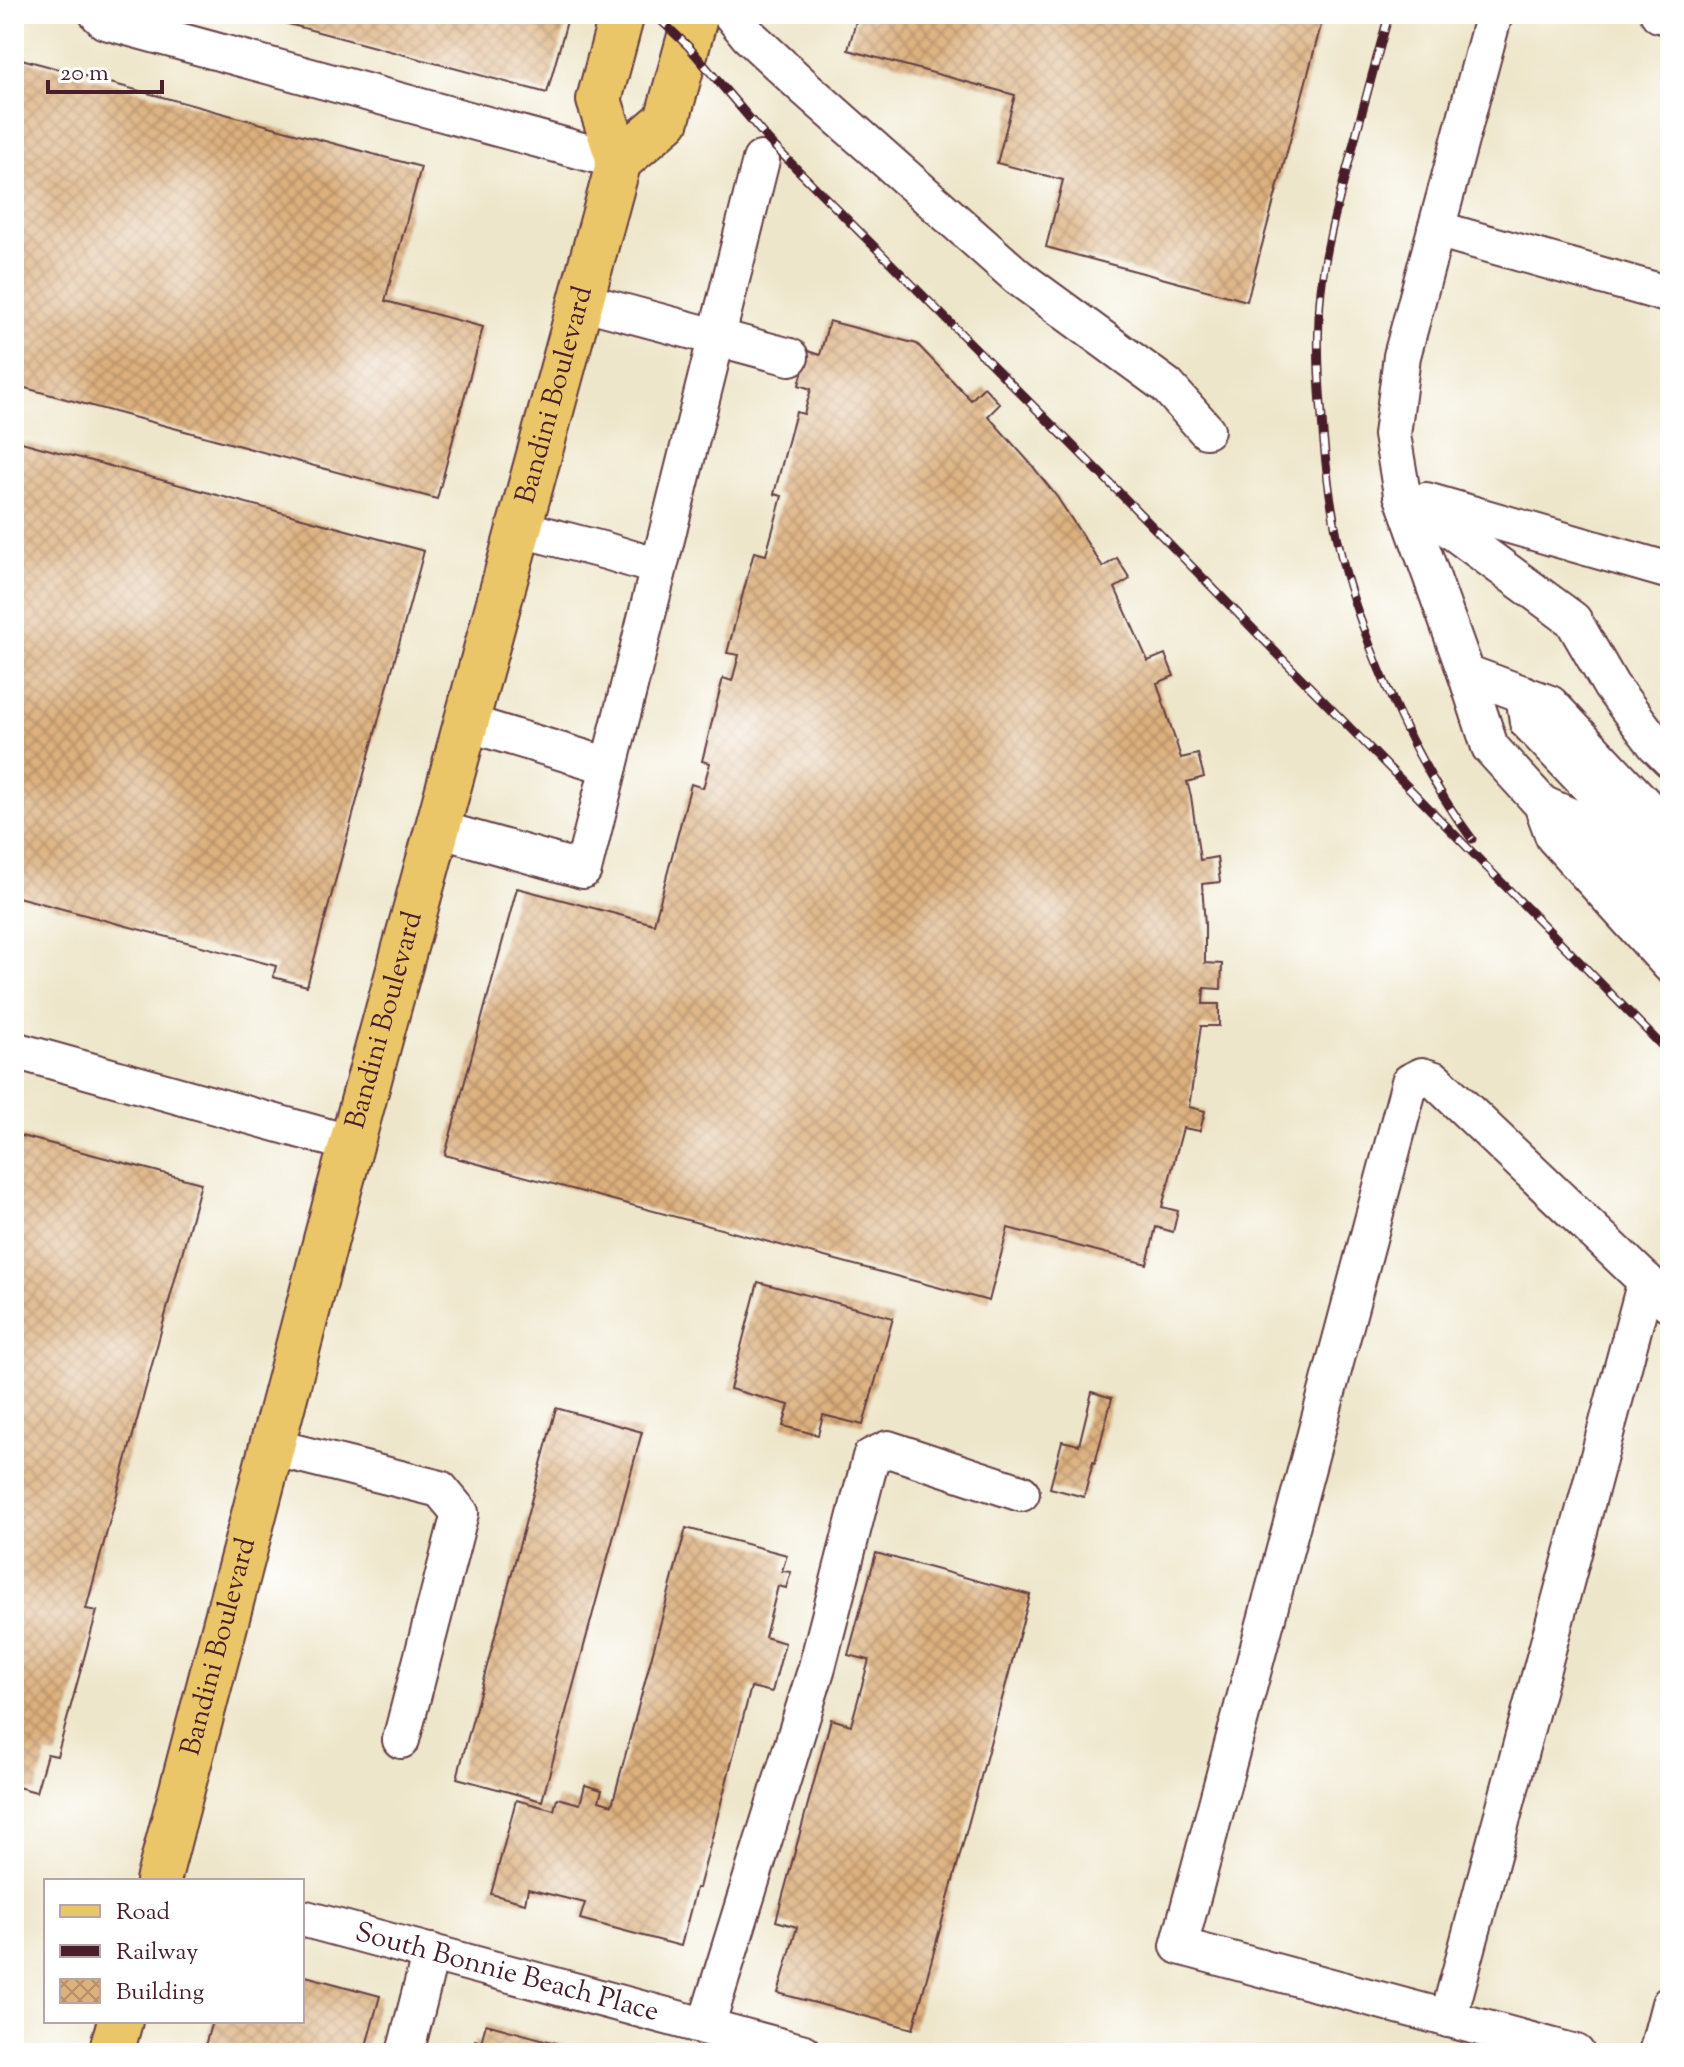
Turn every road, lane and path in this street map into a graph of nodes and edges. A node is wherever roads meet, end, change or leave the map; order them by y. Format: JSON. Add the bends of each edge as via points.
{"nodes":[{"id":1,"x":98,"y":14,"type":"edge"},
{"id":2,"x":622,"y":14,"type":"edge"},
{"id":3,"x":696,"y":14,"type":"edge"},
{"id":4,"x":731,"y":14,"type":"edge"},
{"id":5,"x":1494,"y":14,"type":"edge"},
{"id":6,"x":1659,"y":14,"type":"edge"},
{"id":7,"x":1670,"y":17,"type":"edge"},
{"id":8,"x":761,"y":160,"type":"dead end"},
{"id":9,"x":619,"y":161,"type":"junction"},
{"id":10,"x":1436,"y":229,"type":"junction"},
{"id":11,"x":1670,"y":295,"type":"edge"},
{"id":12,"x":581,"y":301,"type":"junction"},
{"id":13,"x":716,"y":337,"type":"junction"},
{"id":14,"x":790,"y":357,"type":"dead end"},
{"id":15,"x":1206,"y":430,"type":"dead end"},
{"id":16,"x":1402,"y":494,"type":"junction"},
{"id":17,"x":521,"y":529,"type":"junction"},
{"id":18,"x":658,"y":567,"type":"junction"},
{"id":19,"x":1670,"y":571,"type":"edge"},
{"id":20,"x":1466,"y":673,"type":"junction"},
{"id":21,"x":1524,"y":694,"type":"junction"},
{"id":22,"x":467,"y":723,"type":"junction"},
{"id":23,"x":1670,"y":759,"type":"edge"},
{"id":24,"x":609,"y":766,"type":"junction"},
{"id":25,"x":1542,"y":804,"type":"junction"},
{"id":26,"x":438,"y":829,"type":"junction"},
{"id":27,"x":1670,"y":832,"type":"edge"},
{"id":28,"x":1670,"y":872,"type":"edge"},
{"id":29,"x":1670,"y":923,"type":"edge"},
{"id":30,"x":1670,"y":965,"type":"edge"},
{"id":31,"x":14,"y":1050,"type":"edge"},
{"id":32,"x":352,"y":1144,"type":"junction"},
{"id":33,"x":1658,"y":1293,"type":"edge"},
{"id":34,"x":272,"y":1447,"type":"junction"},
{"id":35,"x":1021,"y":1493,"type":"dead end"},
{"id":36,"x":401,"y":1740,"type":"dead end"},
{"id":37,"x":161,"y":1879,"type":"edge"},
{"id":38,"x":304,"y":1919,"type":"edge"},
{"id":39,"x":431,"y":1952,"type":"junction"},
{"id":40,"x":1670,"y":2004,"type":"edge"},
{"id":41,"x":1448,"y":2019,"type":"junction"},
{"id":42,"x":119,"y":2023,"type":"edge"},
{"id":43,"x":706,"y":2026,"type":"junction"},
{"id":44,"x":111,"y":2053,"type":"edge"},
{"id":45,"x":405,"y":2053,"type":"edge"},
{"id":46,"x":804,"y":2053,"type":"edge"},
{"id":47,"x":1576,"y":2053,"type":"edge"},
{"id":48,"x":1657,"y":2053,"type":"edge"}],
"edges":[{"from":1,"to":9,"type":"street","via":[[105,21]]},
{"from":2,"to":9,"type":"main road","via":[[599,100]]},
{"from":3,"to":9,"type":"main road","via":[[667,120]]},
{"from":4,"to":15,"type":"street","via":[[804,87],[1018,277],[1167,386]]},
{"from":5,"to":10,"type":"street"},
{"from":6,"to":7,"type":"street"},
{"from":8,"to":13,"type":"street"},
{"from":9,"to":12,"type":"main road","name":"Bandini Boulevard"},
{"from":10,"to":11,"type":"street"},
{"from":10,"to":16,"type":"street","via":[[1402,356],[1392,435]]},
{"from":12,"to":13,"type":"street"},
{"from":12,"to":17,"type":"main road","name":"Bandini Boulevard"},
{"from":13,"to":14,"type":"street"},
{"from":13,"to":18,"type":"street"},
{"from":16,"to":19,"type":"street"},
{"from":16,"to":20,"type":"street"},
{"from":16,"to":23,"type":"street","via":[[1573,620],[1611,686]]},
{"from":17,"to":18,"type":"street"},
{"from":17,"to":22,"type":"main road","name":"Bandini Boulevard"},
{"from":18,"to":24,"type":"street"},
{"from":20,"to":21,"type":"street"},
{"from":20,"to":25,"type":"street","via":[[1490,747]]},
{"from":21,"to":27,"type":"street","via":[[1550,704]]},
{"from":21,"to":28,"type":"street","via":[[1528,722]]},
{"from":22,"to":24,"type":"street"},
{"from":22,"to":26,"type":"main road","name":"Bandini Boulevard"},
{"from":24,"to":26,"type":"street","via":[[583,870]]},
{"from":25,"to":29,"type":"street","via":[[1576,819]]},
{"from":25,"to":30,"type":"street","via":[[1554,837]]},
{"from":26,"to":32,"type":"main road","name":"Bandini Boulevard"},
{"from":31,"to":32,"type":"street"},
{"from":32,"to":34,"type":"main road","name":"Bandini Boulevard"},
{"from":33,"to":41,"type":"street"},
{"from":33,"to":41,"type":"street","via":[[1435,1080],[1422,1076],[1410,1082],[1179,1946]]},
{"from":34,"to":36,"type":"street","via":[[440,1489],[460,1513]]},
{"from":34,"to":37,"type":"main road","name":"Bandini Boulevard"},
{"from":35,"to":43,"type":"street","via":[[888,1449],[871,1457],[817,1667]]},
{"from":38,"to":39,"type":"street","name":"South Bonnie Beach Place"},
{"from":39,"to":43,"type":"street","name":"South Bonnie Beach Place"},
{"from":39,"to":45,"type":"street"},
{"from":40,"to":48,"type":"street"},
{"from":41,"to":47,"type":"street"},
{"from":42,"to":44,"type":"main road"},
{"from":43,"to":46,"type":"street","name":"South Bonnie Beach Place"}]}
